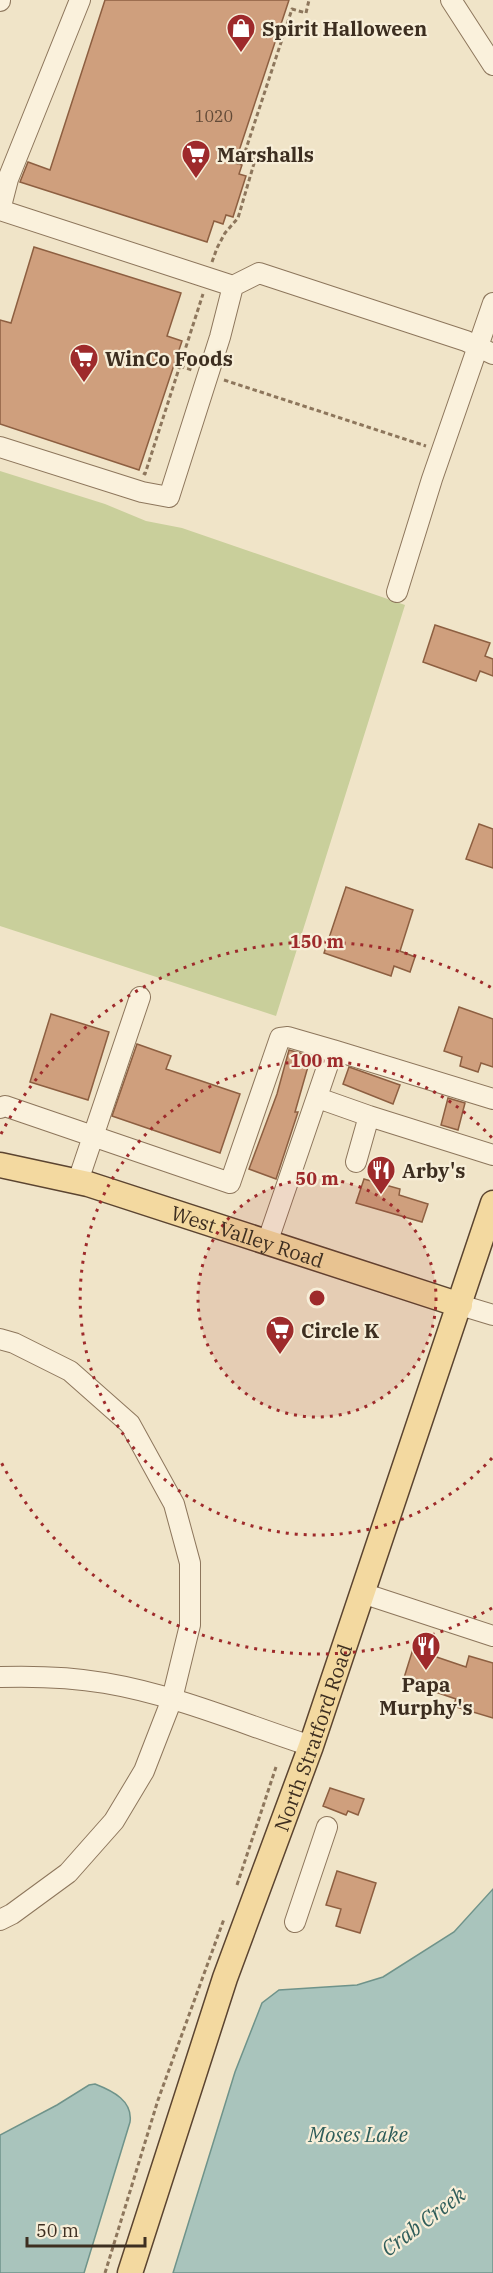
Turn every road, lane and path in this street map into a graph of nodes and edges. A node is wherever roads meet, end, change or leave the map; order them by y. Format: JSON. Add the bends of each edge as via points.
{"nodes":[{"id":1,"x":80,"y":0,"type":"edge"},
{"id":2,"x":451,"y":0,"type":"edge"},
{"id":3,"x":493,"y":65,"type":"edge"},
{"id":4,"x":0,"y":210,"type":"edge"},
{"id":5,"x":0,"y":216,"type":"edge"},
{"id":6,"x":233,"y":286,"type":"junction"},
{"id":7,"x":493,"y":303,"type":"edge"},
{"id":8,"x":486,"y":350,"type":"edge"},
{"id":9,"x":180,"y":366,"type":"dead end"},
{"id":10,"x":208,"y":375,"type":"junction"},
{"id":11,"x":0,"y":447,"type":"edge"},
{"id":12,"x":442,"y":452,"type":"junction"},
{"id":13,"x":397,"y":592,"type":"dead end"},
{"id":14,"x":140,"y":997,"type":"dead end"},
{"id":15,"x":333,"y":1050,"type":"junction"},
{"id":16,"x":318,"y":1098,"type":"junction"},
{"id":17,"x":493,"y":1100,"type":"edge"},
{"id":18,"x":0,"y":1108,"type":"edge"},
{"id":19,"x":369,"y":1116,"type":"junction"},
{"id":20,"x":94,"y":1135,"type":"junction"},
{"id":21,"x":493,"y":1155,"type":"edge"},
{"id":22,"x":356,"y":1162,"type":"dead end"},
{"id":23,"x":0,"y":1165,"type":"edge"},
{"id":24,"x":78,"y":1181,"type":"junction"},
{"id":25,"x":493,"y":1203,"type":"edge"},
{"id":26,"x":267,"y":1243,"type":"junction"},
{"id":27,"x":460,"y":1305,"type":"junction"},
{"id":28,"x":493,"y":1315,"type":"edge"},
{"id":29,"x":0,"y":1339,"type":"edge"},
{"id":30,"x":362,"y":1593,"type":"junction"},
{"id":31,"x":493,"y":1636,"type":"edge"},
{"id":32,"x":0,"y":1677,"type":"edge"},
{"id":33,"x":172,"y":1699,"type":"junction"},
{"id":34,"x":311,"y":1746,"type":"junction"},
{"id":35,"x":276,"y":1767,"type":"dead end"},
{"id":36,"x":327,"y":1827,"type":"dead end"},
{"id":37,"x":236,"y":1887,"type":"dead end"},
{"id":38,"x":224,"y":1918,"type":"dead end"},
{"id":39,"x":0,"y":1920,"type":"edge"},
{"id":40,"x":295,"y":1922,"type":"dead end"},
{"id":41,"x":105,"y":2273,"type":"edge"},
{"id":42,"x":130,"y":2273,"type":"edge"}],
"edges":[{"from":1,"to":4,"type":"street","via":[[8,179]]},
{"from":2,"to":3,"type":"street"},
{"from":4,"to":5,"type":"street"},
{"from":4,"to":6,"type":"street"},
{"from":6,"to":8,"type":"street","via":[[259,273]]},
{"from":6,"to":10,"type":"street"},
{"from":7,"to":8,"type":"street"},
{"from":8,"to":12,"type":"street"},
{"from":9,"to":10,"type":"path"},
{"from":10,"to":11,"type":"street","via":[[169,497]]},
{"from":10,"to":12,"type":"path"},
{"from":12,"to":13,"type":"street"},
{"from":14,"to":20,"type":"street"},
{"from":15,"to":16,"type":"street"},
{"from":15,"to":17,"type":"street"},
{"from":15,"to":20,"type":"street","via":[[280,1038],[230,1183]]},
{"from":16,"to":19,"type":"street"},
{"from":16,"to":26,"type":"street"},
{"from":18,"to":20,"type":"street","via":[[4,1106]]},
{"from":19,"to":21,"type":"street"},
{"from":19,"to":22,"type":"street"},
{"from":20,"to":24,"type":"street"},
{"from":23,"to":24,"type":"main road","name":"West Valley Road"},
{"from":24,"to":26,"type":"main road","name":"West Valley Road"},
{"from":25,"to":27,"type":"main road","name":"North Stratford Road"},
{"from":26,"to":27,"type":"main road","name":"West Valley Road"},
{"from":27,"to":28,"type":"street","name":"West Valley Road"},
{"from":27,"to":30,"type":"main road","name":"North Stratford Road"},
{"from":29,"to":33,"type":"street","via":[[70,1371],[130,1424],[174,1504],[190,1563],[190,1625]]},
{"from":30,"to":31,"type":"street"},
{"from":30,"to":34,"type":"main road","name":"North Stratford Road"},
{"from":32,"to":33,"type":"street","via":[[40,1676],[105,1683]]},
{"from":33,"to":34,"type":"street"},
{"from":33,"to":39,"type":"street","via":[[144,1771],[114,1821],[68,1873]]},
{"from":34,"to":42,"type":"main road","name":"North Stratford Road","via":[[225,1978]]},
{"from":35,"to":37,"type":"path"},
{"from":36,"to":40,"type":"street"},
{"from":38,"to":41,"type":"path","via":[[158,2100]]}]}
